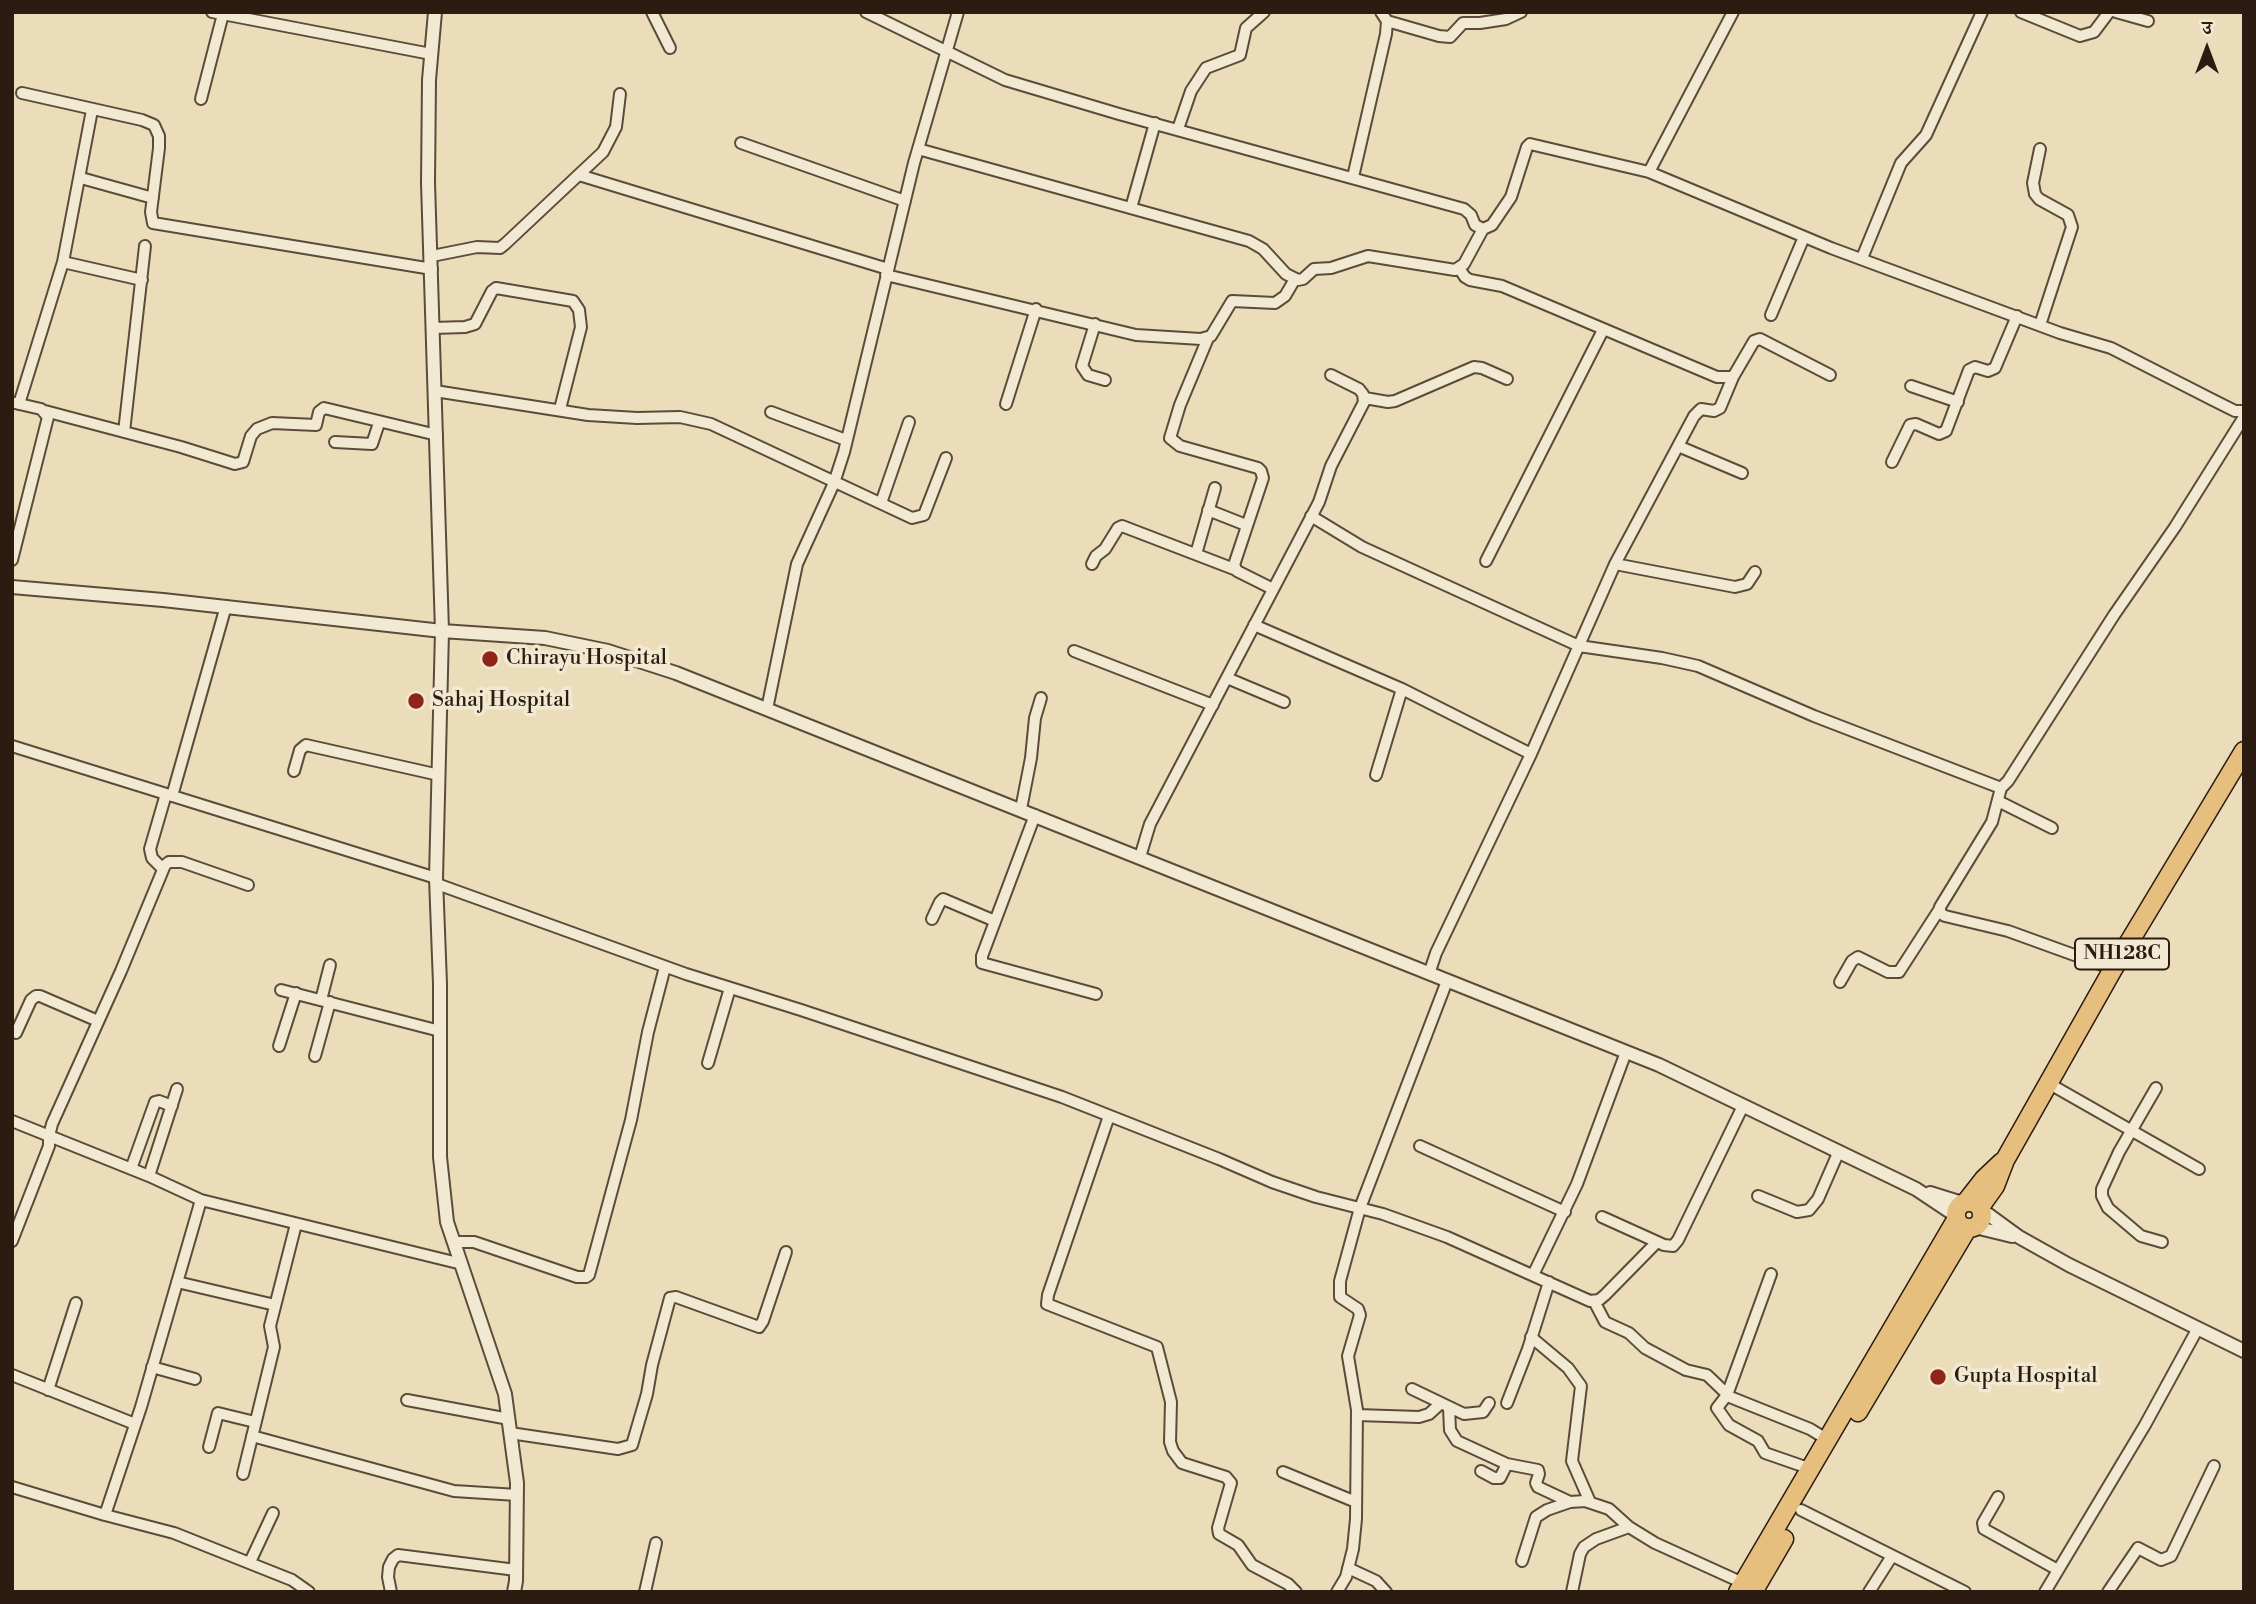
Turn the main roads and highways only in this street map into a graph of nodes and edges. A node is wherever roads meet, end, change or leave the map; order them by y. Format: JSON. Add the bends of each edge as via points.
{"nodes":[{"id":1,"x":2244,"y":751,"type":"edge"},
{"id":2,"x":1968,"y":1214,"type":"junction"},
{"id":3,"x":1745,"y":1589,"type":"edge"}],
"edges":[{"from":1,"to":2,"type":"highway","number":"NH128C","via":[[2005,1160],[1984,1179]]},
{"from":2,"to":3,"type":"highway","number":"NH128C","via":[[1828,1440]]},
{"from":2,"to":3,"type":"highway","number":"NH128C","via":[[1801,1510]]}]}
